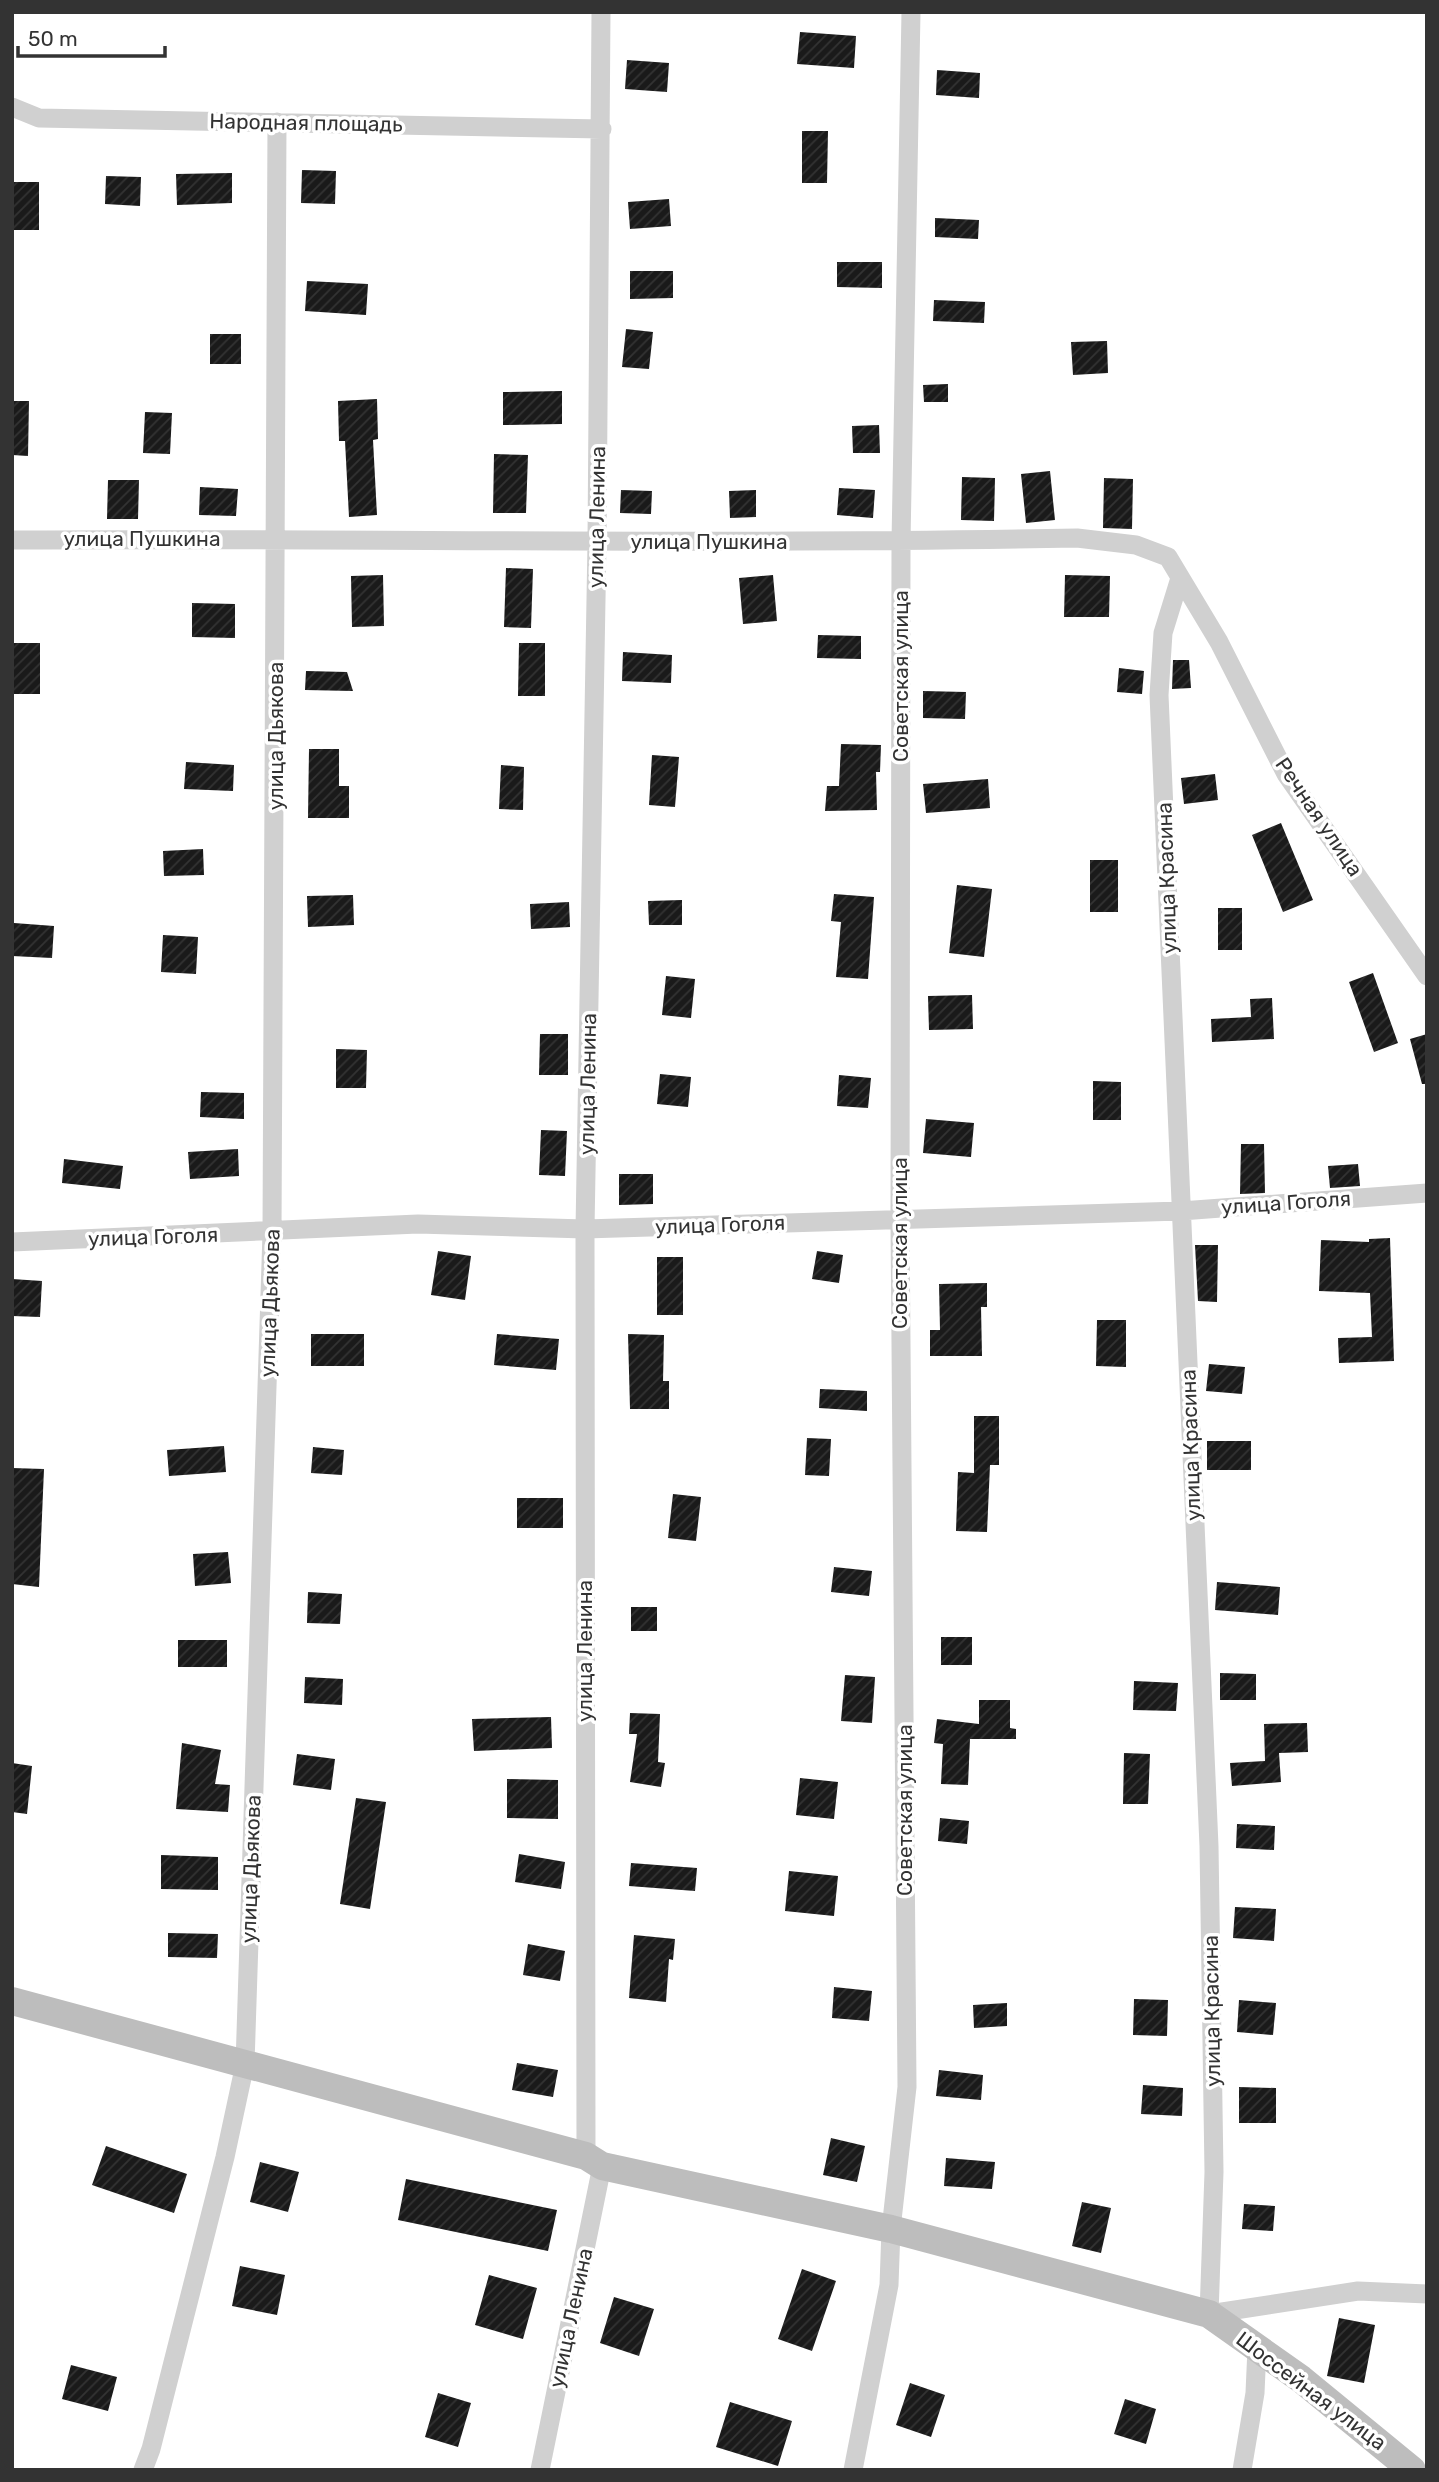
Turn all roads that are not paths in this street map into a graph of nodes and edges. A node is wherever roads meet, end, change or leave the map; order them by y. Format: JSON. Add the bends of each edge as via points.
{"nodes":[{"id":1,"x":601,"y":12,"type":"edge"},
{"id":2,"x":911,"y":12,"type":"edge"},
{"id":3,"x":12,"y":107,"type":"edge"},
{"id":4,"x":278,"y":122,"type":"junction"},
{"id":5,"x":602,"y":129,"type":"junction"},
{"id":6,"x":277,"y":538,"type":"junction"},
{"id":7,"x":12,"y":540,"type":"edge"},
{"id":8,"x":901,"y":541,"type":"junction"},
{"id":9,"x":597,"y":542,"type":"junction"},
{"id":10,"x":1180,"y":578,"type":"junction"},
{"id":11,"x":1427,"y":976,"type":"edge"},
{"id":12,"x":1427,"y":1193,"type":"edge"},
{"id":13,"x":1181,"y":1211,"type":"junction"},
{"id":14,"x":900,"y":1220,"type":"junction"},
{"id":15,"x":585,"y":1229,"type":"junction"},
{"id":16,"x":272,"y":1233,"type":"junction"},
{"id":17,"x":12,"y":1242,"type":"edge"},
{"id":18,"x":12,"y":2001,"type":"edge"},
{"id":19,"x":245,"y":2064,"type":"junction"},
{"id":20,"x":594,"y":2161,"type":"junction"},
{"id":21,"x":891,"y":2229,"type":"junction"},
{"id":22,"x":1427,"y":2294,"type":"edge"},
{"id":23,"x":1209,"y":2314,"type":"junction"},
{"id":24,"x":1257,"y":2348,"type":"junction"},
{"id":25,"x":143,"y":2470,"type":"edge"},
{"id":26,"x":540,"y":2470,"type":"edge"},
{"id":27,"x":853,"y":2470,"type":"edge"},
{"id":28,"x":1242,"y":2470,"type":"edge"},
{"id":29,"x":1412,"y":2470,"type":"edge"}],
"edges":[{"from":1,"to":5,"type":"street","name":"улица Ленина"},
{"from":2,"to":8,"type":"street","name":"Советская улица"},
{"from":3,"to":4,"type":"street","name":"Народная площадь","via":[[39,118]]},
{"from":4,"to":5,"type":"street","name":"Народная площадь"},
{"from":4,"to":6,"type":"street","name":"улица Дьякова"},
{"from":5,"to":9,"type":"street","name":"улица Ленина"},
{"from":6,"to":7,"type":"street","name":"улица Пушкина"},
{"from":6,"to":9,"type":"street","name":"улица Пушкина"},
{"from":6,"to":16,"type":"street","name":"улица Дьякова"},
{"from":8,"to":9,"type":"street","name":"улица Пушкина"},
{"from":8,"to":10,"type":"street","name":"улица Пушкина","via":[[1077,538],[1136,545],[1168,557]]},
{"from":8,"to":14,"type":"street","name":"Советская улица"},
{"from":9,"to":15,"type":"street","name":"улица Ленина"},
{"from":10,"to":11,"type":"street","name":"Речная улица","via":[[1219,642],[1286,774]]},
{"from":10,"to":13,"type":"street","name":"улица Красина","via":[[1163,633],[1159,695]]},
{"from":12,"to":13,"type":"street","name":"улица Гоголя"},
{"from":13,"to":14,"type":"street","name":"улица Гоголя"},
{"from":13,"to":23,"type":"street","name":"улица Красина","via":[[1209,1859],[1214,2172]]},
{"from":14,"to":15,"type":"street","name":"улица Гоголя"},
{"from":14,"to":21,"type":"street","name":"Советская улица","via":[[907,2087]]},
{"from":15,"to":16,"type":"street","name":"улица Гоголя","via":[[418,1224]]},
{"from":15,"to":20,"type":"street","name":"улица Ленина"},
{"from":16,"to":17,"type":"street","name":"улица Гоголя"},
{"from":16,"to":19,"type":"street","name":"улица Дьякова"},
{"from":18,"to":19,"type":"main road"},
{"from":19,"to":20,"type":"main road"},
{"from":19,"to":25,"type":"street","name":"улица Дьякова"},
{"from":20,"to":21,"type":"main road"},
{"from":20,"to":26,"type":"street","name":"улица Ленина"},
{"from":21,"to":23,"type":"main road"},
{"from":21,"to":27,"type":"street","name":"Советская улица","via":[[889,2285]]},
{"from":22,"to":23,"type":"street","via":[[1358,2291]]},
{"from":23,"to":24,"type":"main road","name":"Шоссейная улица"},
{"from":24,"to":28,"type":"street","via":[[1255,2393]]},
{"from":24,"to":29,"type":"main road","name":"Шоссейная улица"}]}
